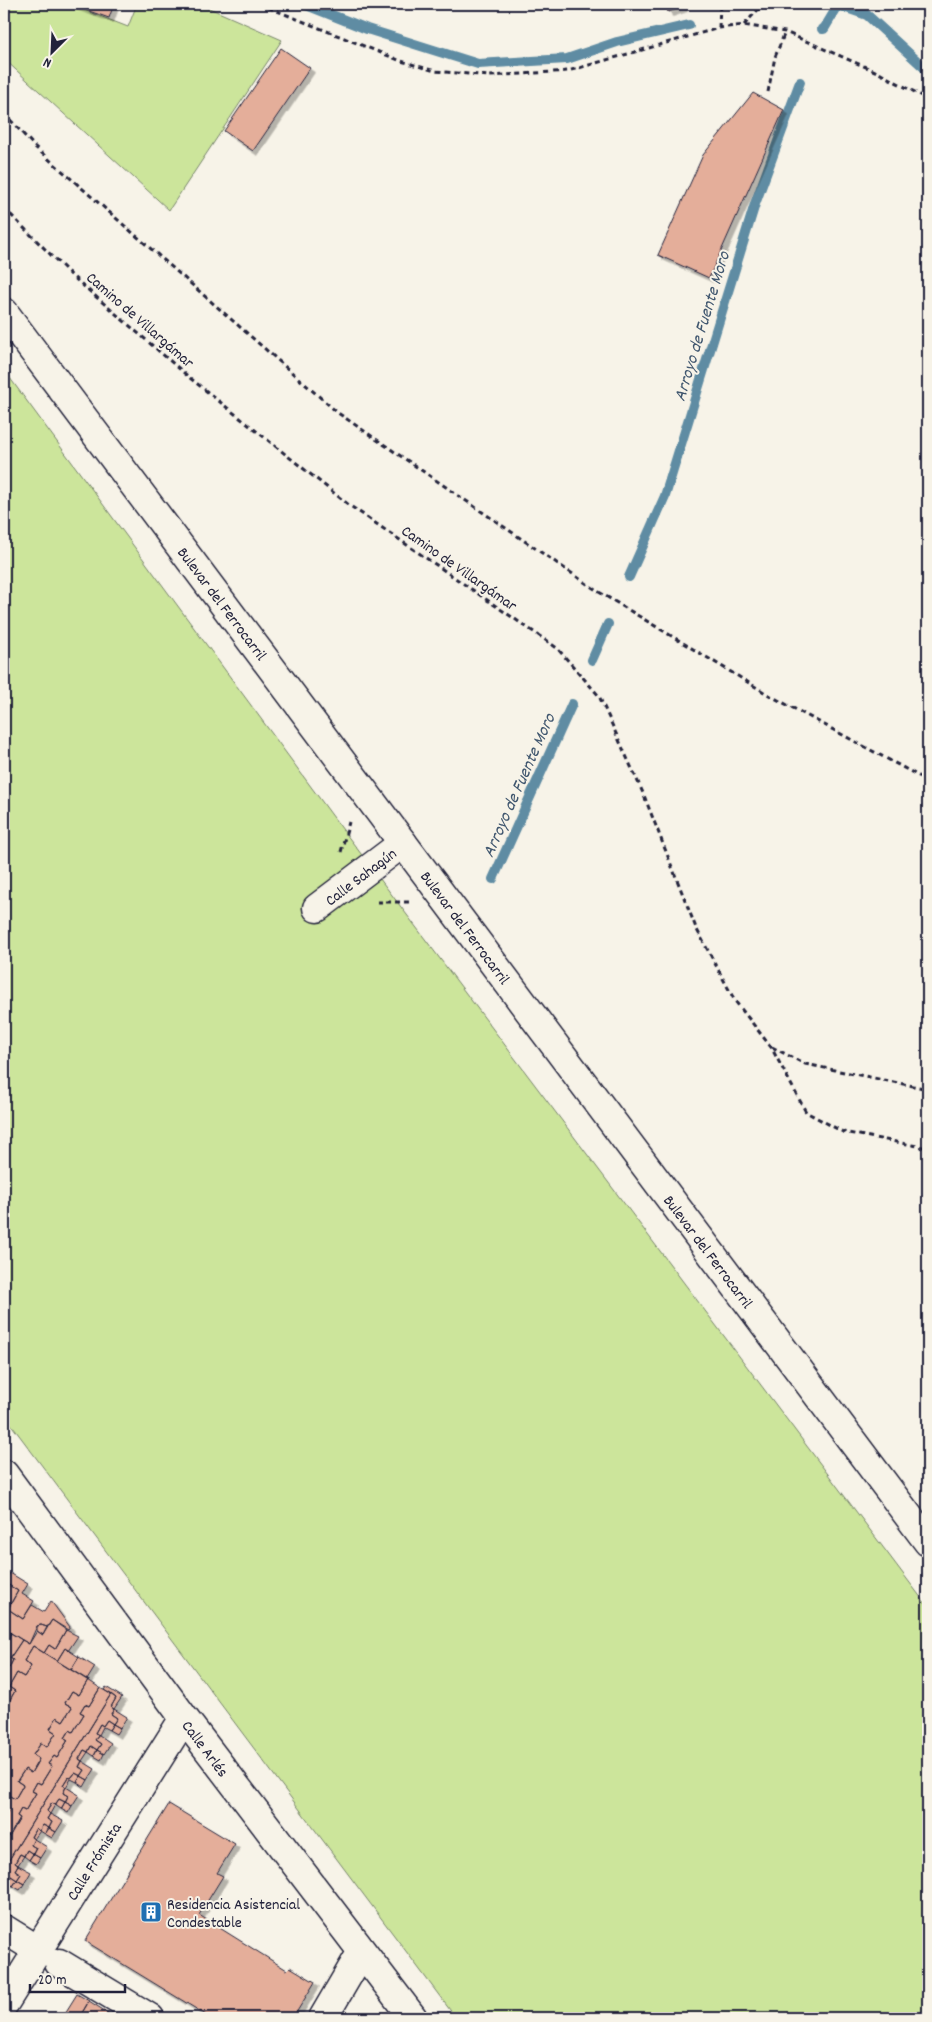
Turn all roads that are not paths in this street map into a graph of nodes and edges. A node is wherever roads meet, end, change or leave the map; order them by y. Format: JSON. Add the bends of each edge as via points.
{"nodes":[{"id":1,"x":4,"y":312,"type":"edge"},
{"id":2,"x":403,"y":843,"type":"junction"},
{"id":3,"x":318,"y":908,"type":"dead end"},
{"id":4,"x":4,"y":1474,"type":"edge"},
{"id":5,"x":928,"y":1542,"type":"edge"},
{"id":6,"x":184,"y":1718,"type":"junction"},
{"id":7,"x":361,"y":1953,"type":"junction"},
{"id":8,"x":59,"y":1962,"type":"dead end"},
{"id":9,"x":4,"y":2004,"type":"edge"},
{"id":10,"x":150,"y":2018,"type":"edge"},
{"id":11,"x":323,"y":2018,"type":"edge"},
{"id":12,"x":413,"y":2018,"type":"edge"}],
"edges":[{"from":1,"to":2,"type":"main road","name":"Bulevar del Ferrocarril"},
{"from":2,"to":3,"type":"main road","name":"Calle Sahagún"},
{"from":2,"to":5,"type":"main road","name":"Bulevar del Ferrocarril"},
{"from":4,"to":6,"type":"main road","name":"Calle Arlés"},
{"from":6,"to":7,"type":"main road","name":"Calle Arlés"},
{"from":6,"to":9,"type":"main road","name":"Calle Frómista"},
{"from":7,"to":11,"type":"main road"},
{"from":7,"to":12,"type":"main road","name":"Calle Arlés"},
{"from":8,"to":10,"type":"main road"}]}
